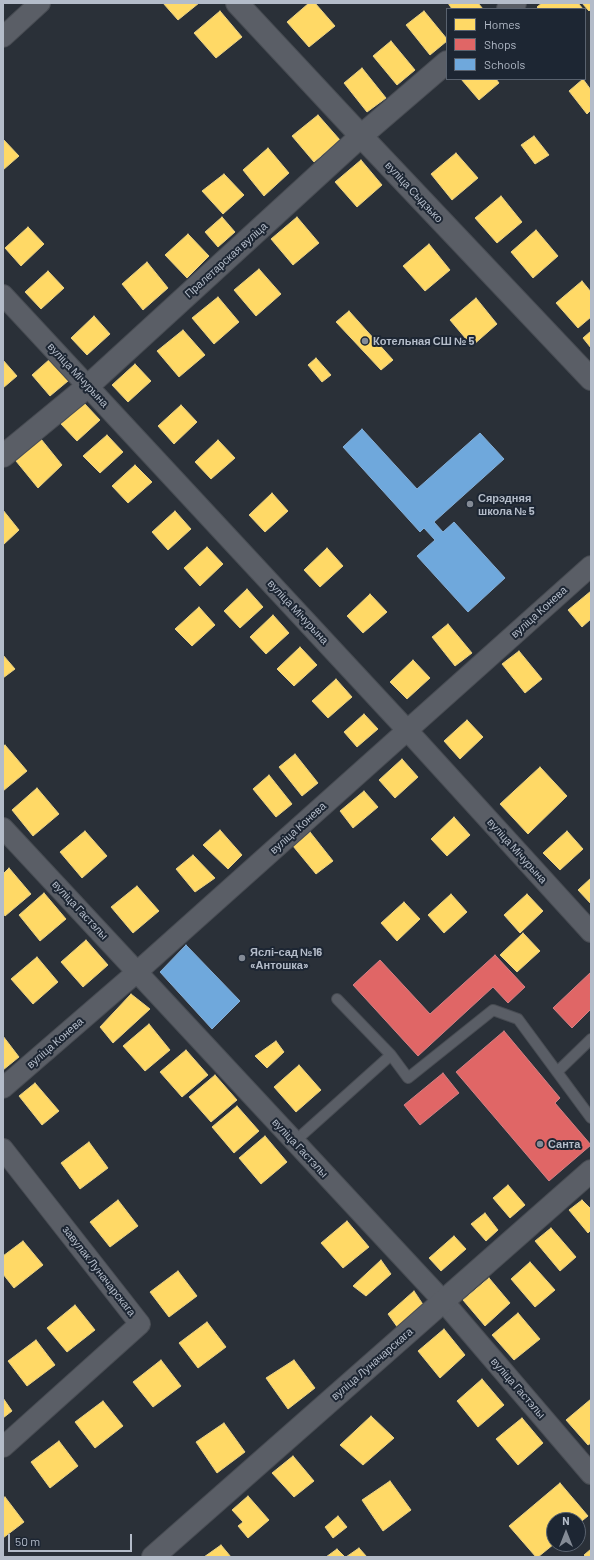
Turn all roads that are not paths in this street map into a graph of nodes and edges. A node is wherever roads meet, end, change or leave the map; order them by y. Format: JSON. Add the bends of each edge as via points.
{"nodes":[{"id":1,"x":40,"y":3,"type":"edge"},
{"id":2,"x":237,"y":3,"type":"edge"},
{"id":3,"x":3,"y":37,"type":"edge"},
{"id":4,"x":446,"y":63,"type":"edge"},
{"id":5,"x":361,"y":136,"type":"junction"},
{"id":6,"x":3,"y":295,"type":"edge"},
{"id":7,"x":591,"y":379,"type":"edge"},
{"id":8,"x":88,"y":386,"type":"junction"},
{"id":9,"x":3,"y":456,"type":"edge"},
{"id":10,"x":591,"y":566,"type":"edge"},
{"id":11,"x":407,"y":730,"type":"junction"},
{"id":12,"x":3,"y":828,"type":"edge"},
{"id":13,"x":591,"y":932,"type":"edge"},
{"id":14,"x":137,"y":972,"type":"junction"},
{"id":15,"x":337,"y":999,"type":"dead end"},
{"id":16,"x":591,"y":1039,"type":"edge"},
{"id":17,"x":391,"y":1055,"type":"junction"},
{"id":18,"x":557,"y":1072,"type":"junction"},
{"id":19,"x":3,"y":1088,"type":"edge"},
{"id":20,"x":591,"y":1118,"type":"edge"},
{"id":21,"x":294,"y":1142,"type":"junction"},
{"id":22,"x":3,"y":1149,"type":"edge"},
{"id":23,"x":591,"y":1171,"type":"edge"},
{"id":24,"x":444,"y":1302,"type":"junction"},
{"id":25,"x":3,"y":1447,"type":"edge"},
{"id":26,"x":591,"y":1474,"type":"edge"},
{"id":27,"x":153,"y":1557,"type":"edge"}],
"edges":[{"from":1,"to":3,"type":"street"},
{"from":2,"to":5,"type":"street","name":"вуліца Сыдзько"},
{"from":4,"to":5,"type":"street","name":"Пралетарская вуліца"},
{"from":5,"to":7,"type":"street","name":"вуліца Сыдзько"},
{"from":5,"to":8,"type":"street","name":"Пралетарская вуліца"},
{"from":6,"to":8,"type":"street","name":"вуліца Мічурына"},
{"from":8,"to":9,"type":"street","name":"Пралетарская вуліца"},
{"from":8,"to":11,"type":"street","name":"вуліца Мічурына"},
{"from":10,"to":11,"type":"street","name":"вуліца Конева"},
{"from":11,"to":13,"type":"street","name":"вуліца Мічурына"},
{"from":11,"to":14,"type":"street","name":"вуліца Конева"},
{"from":12,"to":14,"type":"street","name":"вуліца Гастэлы"},
{"from":14,"to":19,"type":"street","name":"вуліца Конева"},
{"from":14,"to":21,"type":"street","name":"вуліца Гастэлы"},
{"from":15,"to":17,"type":"lane"},
{"from":16,"to":18,"type":"lane"},
{"from":17,"to":18,"type":"lane","via":[[408,1078],[493,1010],[518,1019]]},
{"from":17,"to":21,"type":"lane"},
{"from":18,"to":20,"type":"lane"},
{"from":21,"to":24,"type":"street","name":"вуліца Гастэлы"},
{"from":22,"to":25,"type":"street","name":"завулак Луначарскага","via":[[140,1324]]},
{"from":23,"to":24,"type":"street","name":"вуліца Луначарскага"},
{"from":24,"to":26,"type":"street","name":"вуліца Гастэлы"},
{"from":24,"to":27,"type":"street","name":"вуліца Луначарскага"}]}
